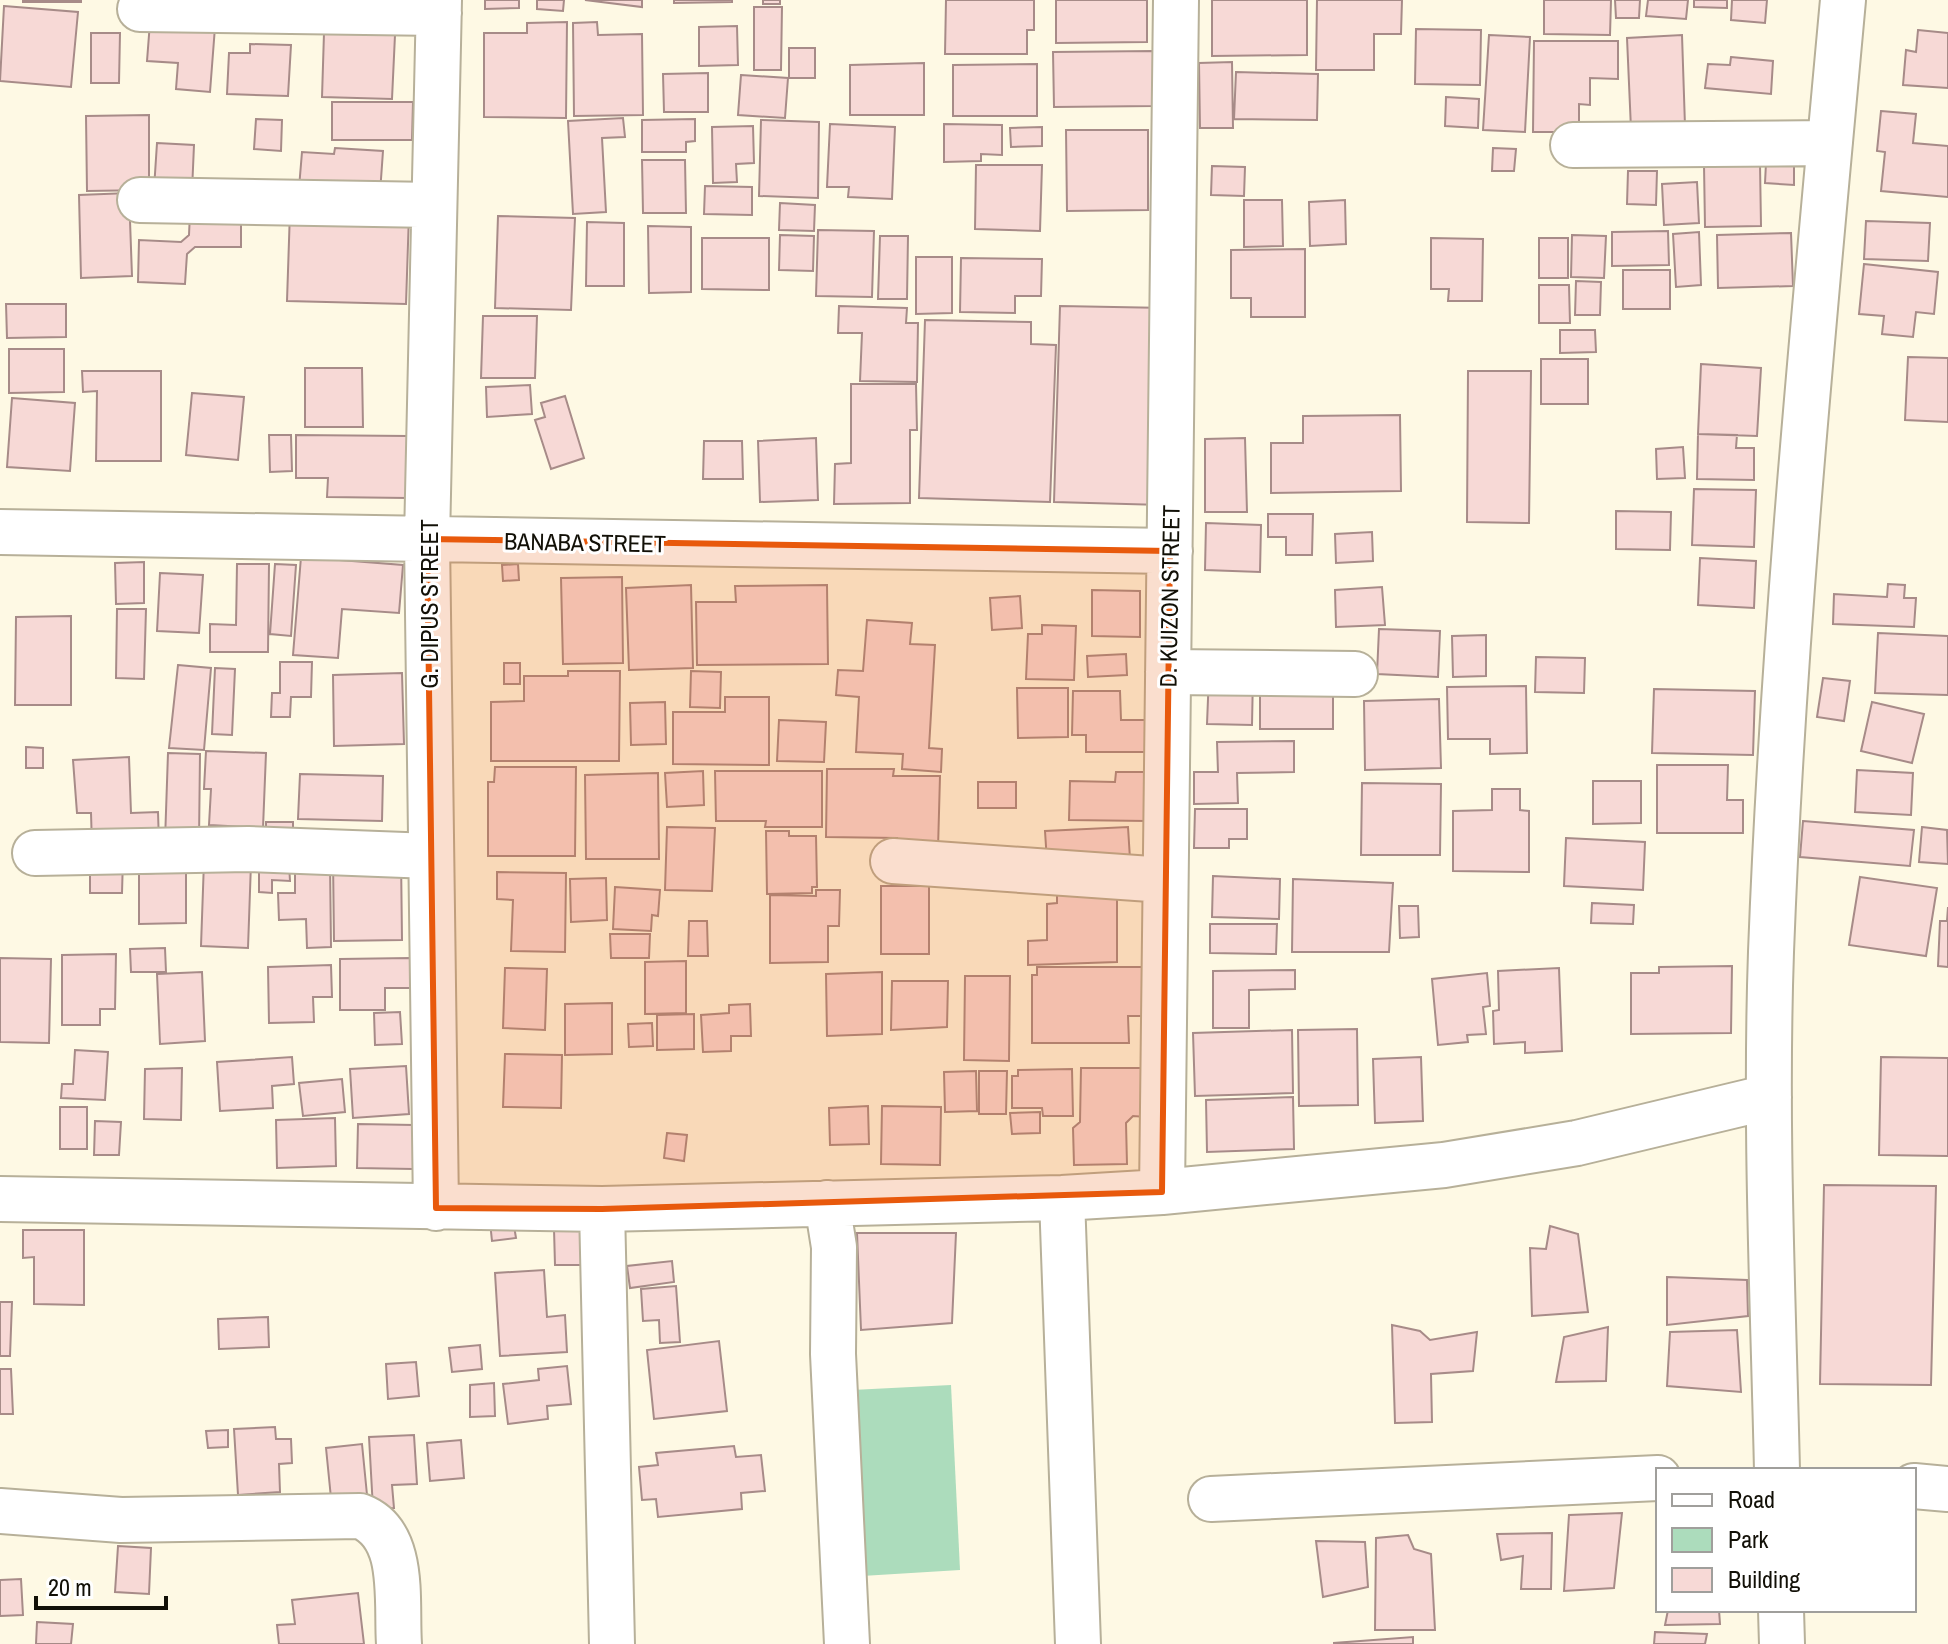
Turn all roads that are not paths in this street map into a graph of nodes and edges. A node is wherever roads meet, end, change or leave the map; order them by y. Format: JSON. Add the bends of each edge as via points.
{"nodes":[{"id":1,"x":1176,"y":0,"type":"edge"},
{"id":2,"x":1843,"y":0,"type":"edge"},
{"id":3,"x":439,"y":6,"type":"edge"},
{"id":4,"x":140,"y":9,"type":"dead end"},
{"id":5,"x":1830,"y":143,"type":"junction"},
{"id":6,"x":1573,"y":145,"type":"dead end"},
{"id":7,"x":140,"y":200,"type":"dead end"},
{"id":8,"x":434,"y":205,"type":"junction"},
{"id":9,"x":0,"y":532,"type":"edge"},
{"id":10,"x":427,"y":539,"type":"junction"},
{"id":11,"x":1170,"y":551,"type":"junction"},
{"id":12,"x":1168,"y":672,"type":"junction"},
{"id":13,"x":1355,"y":674,"type":"dead end"},
{"id":14,"x":35,"y":853,"type":"dead end"},
{"id":15,"x":431,"y":856,"type":"junction"},
{"id":16,"x":893,"y":861,"type":"dead end"},
{"id":17,"x":1165,"y":880,"type":"junction"},
{"id":18,"x":1769,"y":1097,"type":"junction"},
{"id":19,"x":1162,"y":1192,"type":"junction"},
{"id":20,"x":1062,"y":1198,"type":"junction"},
{"id":21,"x":0,"y":1199,"type":"edge"},
{"id":22,"x":827,"y":1203,"type":"junction"},
{"id":23,"x":436,"y":1208,"type":"junction"},
{"id":24,"x":602,"y":1209,"type":"junction"},
{"id":25,"x":1777,"y":1468,"type":"edge"},
{"id":26,"x":1656,"y":1478,"type":"edge"},
{"id":27,"x":1916,"y":1486,"type":"edge"},
{"id":28,"x":1948,"y":1489,"type":"edge"},
{"id":29,"x":1211,"y":1499,"type":"dead end"},
{"id":30,"x":0,"y":1511,"type":"edge"},
{"id":31,"x":1781,"y":1612,"type":"edge"},
{"id":32,"x":399,"y":1644,"type":"edge"},
{"id":33,"x":612,"y":1644,"type":"edge"},
{"id":34,"x":847,"y":1644,"type":"edge"},
{"id":35,"x":1078,"y":1644,"type":"edge"},
{"id":36,"x":1782,"y":1644,"type":"edge"}],
"edges":[{"from":1,"to":11,"type":"street","name":"D. KUIZON STREET"},
{"from":2,"to":5,"type":"street"},
{"from":3,"to":4,"type":"street"},
{"from":3,"to":8,"type":"street","name":"G. DIPUS STREET"},
{"from":5,"to":6,"type":"street"},
{"from":5,"to":18,"type":"street","via":[[1794,539],[1771,950]]},
{"from":7,"to":8,"type":"street"},
{"from":8,"to":10,"type":"street","name":"G. DIPUS STREET"},
{"from":9,"to":10,"type":"street","name":"BANABA STREET"},
{"from":10,"to":11,"type":"street","name":"BANABA STREET"},
{"from":10,"to":15,"type":"street","name":"G. DIPUS STREET"},
{"from":11,"to":12,"type":"street","name":"D. KUIZON STREET"},
{"from":12,"to":13,"type":"street"},
{"from":12,"to":17,"type":"street","name":"D. KUIZON STREET"},
{"from":14,"to":15,"type":"street","via":[[248,849]]},
{"from":15,"to":23,"type":"street","name":"G. DIPUS STREET"},
{"from":16,"to":17,"type":"street"},
{"from":17,"to":19,"type":"street","name":"D. KUIZON STREET"},
{"from":18,"to":19,"type":"street","via":[[1577,1143],[1474,1160]]},
{"from":18,"to":25,"type":"street"},
{"from":19,"to":20,"type":"street"},
{"from":20,"to":22,"type":"street"},
{"from":20,"to":35,"type":"street"},
{"from":21,"to":23,"type":"street"},
{"from":22,"to":24,"type":"street"},
{"from":22,"to":34,"type":"street","via":[[834,1247],[833,1354]]},
{"from":23,"to":24,"type":"street"},
{"from":24,"to":33,"type":"street"},
{"from":26,"to":29,"type":"street"},
{"from":27,"to":28,"type":"street"},
{"from":30,"to":32,"type":"street","via":[[121,1520],[360,1516],[375,1522],[389,1538]]},
{"from":31,"to":36,"type":"street"}]}
